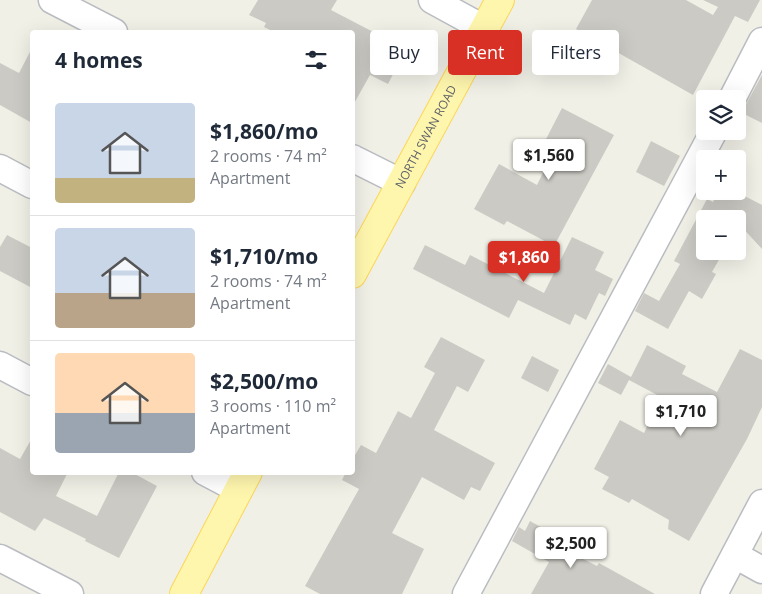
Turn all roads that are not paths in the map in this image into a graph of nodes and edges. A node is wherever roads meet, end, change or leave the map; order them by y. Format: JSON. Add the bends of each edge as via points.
{"nodes":[{"id":1,"x":52,"y":0,"type":"edge"},
{"id":2,"x":432,"y":0,"type":"edge"},
{"id":3,"x":500,"y":0,"type":"edge"},
{"id":4,"x":485,"y":29,"type":"junction"},
{"id":5,"x":110,"y":30,"type":"edge"},
{"id":6,"x":762,"y":42,"type":"edge"},
{"id":7,"x":737,"y":90,"type":"edge"},
{"id":8,"x":709,"y":140,"type":"edge"},
{"id":9,"x":355,"y":160,"type":"edge"},
{"id":10,"x":0,"y":168,"type":"edge"},
{"id":11,"x":402,"y":183,"type":"junction"},
{"id":12,"x":30,"y":184,"type":"edge"},
{"id":13,"x":355,"y":269,"type":"edge"},
{"id":14,"x":0,"y":365,"type":"edge"},
{"id":15,"x":30,"y":381,"type":"edge"},
{"id":16,"x":218,"y":475,"type":"edge"},
{"id":17,"x":243,"y":481,"type":"edge"},
{"id":18,"x":762,"y":503,"type":"edge"},
{"id":19,"x":735,"y":555,"type":"junction"},
{"id":20,"x":0,"y":558,"type":"edge"},
{"id":21,"x":762,"y":570,"type":"edge"},
{"id":22,"x":70,"y":594,"type":"edge"},
{"id":23,"x":184,"y":594,"type":"edge"},
{"id":24,"x":466,"y":594,"type":"edge"},
{"id":25,"x":714,"y":594,"type":"edge"}],
"edges":[{"from":1,"to":5,"type":"street"},
{"from":2,"to":4,"type":"street"},
{"from":3,"to":4,"type":"main road","name":"NORTH SWAN ROAD"},
{"from":4,"to":11,"type":"main road","name":"NORTH SWAN ROAD"},
{"from":6,"to":7,"type":"street"},
{"from":8,"to":24,"type":"street"},
{"from":9,"to":11,"type":"street"},
{"from":10,"to":12,"type":"street"},
{"from":11,"to":13,"type":"main road","name":"NORTH SWAN ROAD"},
{"from":14,"to":15,"type":"street"},
{"from":16,"to":17,"type":"street"},
{"from":17,"to":23,"type":"main road"},
{"from":18,"to":19,"type":"street"},
{"from":19,"to":21,"type":"street"},
{"from":19,"to":25,"type":"street"},
{"from":20,"to":22,"type":"street"}]}
